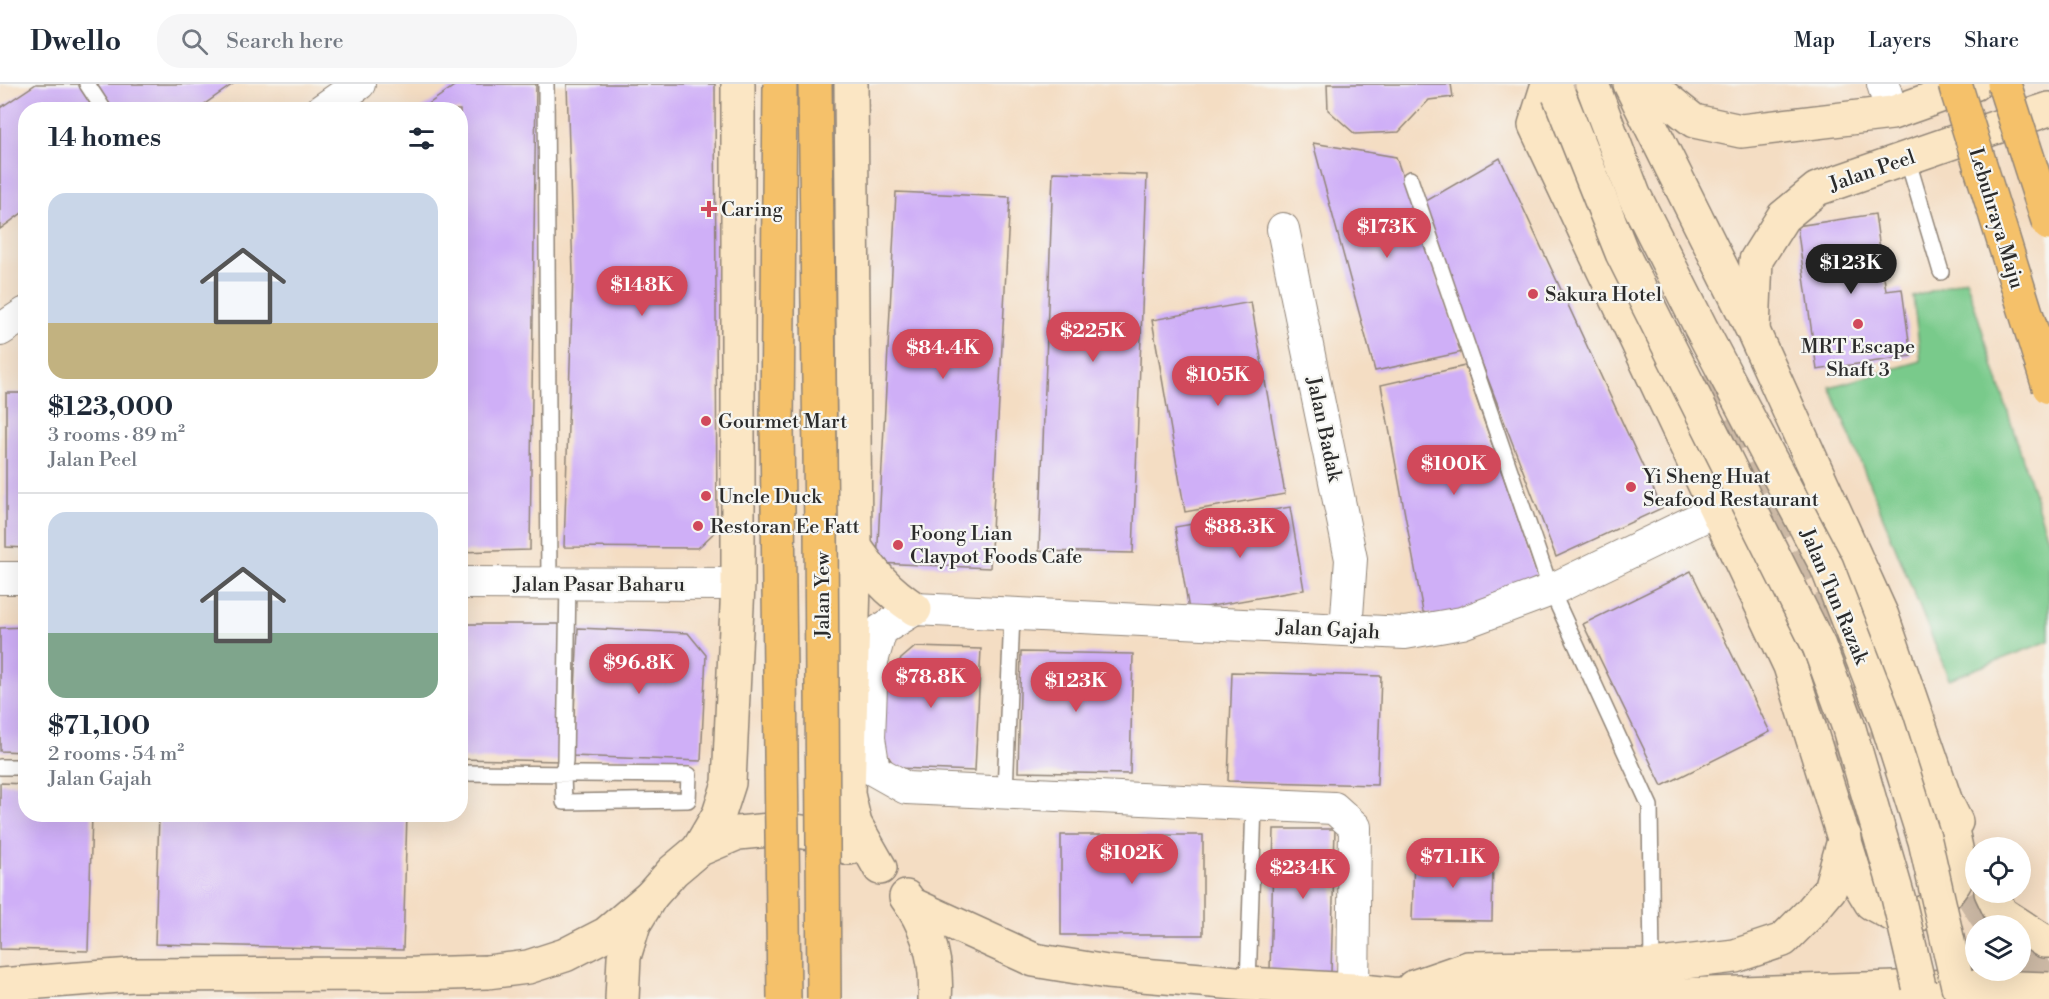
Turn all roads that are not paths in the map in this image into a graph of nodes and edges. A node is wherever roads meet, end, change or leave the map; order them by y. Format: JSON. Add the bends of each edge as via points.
{"nodes":[{"id":1,"x":87,"y":84,"type":"edge"},
{"id":2,"x":546,"y":84,"type":"edge"},
{"id":3,"x":738,"y":84,"type":"edge"},
{"id":4,"x":780,"y":84,"type":"edge"},
{"id":5,"x":815,"y":84,"type":"edge"},
{"id":6,"x":851,"y":84,"type":"edge"},
{"id":7,"x":1592,"y":84,"type":"edge"},
{"id":8,"x":1630,"y":84,"type":"edge"},
{"id":9,"x":1648,"y":84,"type":"edge"},
{"id":10,"x":1955,"y":84,"type":"edge"},
{"id":11,"x":1974,"y":84,"type":"edge"},
{"id":12,"x":2004,"y":84,"type":"edge"},
{"id":13,"x":1554,"y":88,"type":"edge"},
{"id":14,"x":358,"y":93,"type":"edge"},
{"id":15,"x":1888,"y":99,"type":"edge"},
{"id":16,"x":99,"y":102,"type":"edge"},
{"id":17,"x":339,"y":102,"type":"edge"},
{"id":18,"x":2049,"y":109,"type":"edge"},
{"id":19,"x":1907,"y":158,"type":"junction"},
{"id":20,"x":1410,"y":179,"type":"dead end"},
{"id":21,"x":2049,"y":224,"type":"edge"},
{"id":22,"x":1283,"y":229,"type":"dead end"},
{"id":23,"x":1941,"y":272,"type":"dead end"},
{"id":24,"x":18,"y":318,"type":"edge"},
{"id":25,"x":0,"y":330,"type":"edge"},
{"id":26,"x":1753,"y":332,"type":"junction"},
{"id":27,"x":2049,"y":387,"type":"edge"},
{"id":28,"x":1718,"y":510,"type":"junction"},
{"id":29,"x":855,"y":547,"type":"junction"},
{"id":30,"x":0,"y":578,"type":"edge"},
{"id":31,"x":18,"y":578,"type":"edge"},
{"id":32,"x":468,"y":583,"type":"edge"},
{"id":33,"x":558,"y":583,"type":"junction"},
{"id":34,"x":738,"y":584,"type":"junction"},
{"id":35,"x":1551,"y":590,"type":"junction"},
{"id":36,"x":915,"y":609,"type":"junction"},
{"id":37,"x":1012,"y":614,"type":"junction"},
{"id":38,"x":1346,"y":630,"type":"junction"},
{"id":39,"x":0,"y":767,"type":"edge"},
{"id":40,"x":18,"y":767,"type":"edge"},
{"id":41,"x":468,"y":773,"type":"edge"},
{"id":42,"x":563,"y":775,"type":"junction"},
{"id":43,"x":1005,"y":793,"type":"junction"},
{"id":44,"x":1946,"y":802,"type":"junction"},
{"id":45,"x":1254,"y":804,"type":"junction"},
{"id":46,"x":1845,"y":837,"type":"junction"},
{"id":47,"x":1965,"y":839,"type":"tunnel mouth"},
{"id":48,"x":698,"y":850,"type":"junction"},
{"id":49,"x":880,"y":868,"type":"junction"},
{"id":50,"x":651,"y":896,"type":"junction"},
{"id":51,"x":1996,"y":903,"type":"edge"},
{"id":52,"x":911,"y":904,"type":"junction"},
{"id":53,"x":2049,"y":942,"type":"edge"},
{"id":54,"x":1652,"y":966,"type":"junction"},
{"id":55,"x":1248,"y":984,"type":"junction"},
{"id":56,"x":0,"y":985,"type":"edge"},
{"id":57,"x":2049,"y":989,"type":"edge"},
{"id":58,"x":1353,"y":990,"type":"junction"},
{"id":59,"x":1920,"y":993,"type":"edge"},
{"id":60,"x":1959,"y":993,"type":"edge"},
{"id":61,"x":1391,"y":994,"type":"junction"},
{"id":62,"x":0,"y":995,"type":"edge"},
{"id":63,"x":32,"y":999,"type":"edge"},
{"id":64,"x":622,"y":999,"type":"edge"},
{"id":65,"x":784,"y":999,"type":"edge"},
{"id":66,"x":824,"y":999,"type":"edge"},
{"id":67,"x":935,"y":999,"type":"edge"}],
"edges":[{"from":1,"to":16,"type":"lane"},
{"from":2,"to":33,"type":"lane"},
{"from":3,"to":34,"type":"street"},
{"from":4,"to":65,"type":"main road","bridge":true,"via":[[777,425]]},
{"from":5,"to":66,"type":"main road","name":"Jalan Yew","bridge":true},
{"from":6,"to":29,"type":"street","name":"Jalan Yew"},
{"from":7,"to":60,"type":"street","name":"Jalan Tun Razak","bridge":true,"via":[[1634,195],[1827,567],[1887,722],[1925,841]]},
{"from":8,"to":26,"type":"street"},
{"from":9,"to":15,"type":"street","via":[[1694,121],[1741,131]]},
{"from":10,"to":27,"type":"main road","name":"Lebuhraya Maju","bridge":true},
{"from":11,"to":15,"type":"street"},
{"from":12,"to":21,"type":"main road","bridge":true},
{"from":13,"to":28,"type":"street","via":[[1534,125]]},
{"from":13,"to":59,"type":"street","name":"Jalan Tun Razak","bridge":true,"via":[[1622,253],[1819,646],[1848,725],[1898,897]]},
{"from":14,"to":17,"type":"street"},
{"from":18,"to":19,"type":"street","name":"Jalan Peel"},
{"from":19,"to":23,"type":"lane"},
{"from":19,"to":26,"type":"street","name":"Jalan Peel","via":[[1817,189],[1783,218],[1756,260]]},
{"from":20,"to":35,"type":"lane"},
{"from":22,"to":38,"type":"street","name":"Jalan Badak","via":[[1351,559]]},
{"from":24,"to":25,"type":"street"},
{"from":26,"to":44,"type":"street","via":[[1882,616]]},
{"from":28,"to":35,"type":"street","name":"Jalan Gajah"},
{"from":28,"to":46,"type":"street","via":[[1790,666]]},
{"from":29,"to":36,"type":"street","via":[[880,582]]},
{"from":29,"to":49,"type":"street","name":"Jalan Yew","via":[[848,794],[855,824]]},
{"from":30,"to":31,"type":"street"},
{"from":32,"to":33,"type":"street","name":"Jalan Pasar Baharu"},
{"from":33,"to":34,"type":"street","name":"Jalan Pasar Baharu"},
{"from":33,"to":42,"type":"lane"},
{"from":34,"to":48,"type":"street","via":[[729,783],[719,814]]},
{"from":35,"to":38,"type":"street","name":"Jalan Gajah","via":[[1462,623],[1406,633]]},
{"from":35,"to":54,"type":"lane","via":[[1650,806]]},
{"from":36,"to":37,"type":"street","name":"Jalan Gajah"},
{"from":36,"to":43,"type":"street","via":[[881,630],[872,661],[869,738],[874,770],[906,788]]},
{"from":37,"to":38,"type":"street","name":"Jalan Gajah"},
{"from":37,"to":43,"type":"lane"},
{"from":39,"to":40,"type":"lane"},
{"from":41,"to":42,"type":"lane"},
{"from":42,"to":42,"type":"lane","via":[[689,775],[688,800],[564,802]]},
{"from":43,"to":45,"type":"street"},
{"from":44,"to":46,"type":"street","via":[[1957,853],[1955,882],[1924,913],[1895,916],[1871,903],[1857,880]]},
{"from":44,"to":47,"type":"street"},
{"from":45,"to":55,"type":"lane"},
{"from":45,"to":58,"type":"street","via":[[1334,808],[1355,827]]},
{"from":46,"to":54,"type":"street","via":[[1830,889],[1783,940],[1735,956]]},
{"from":48,"to":49,"type":"street","via":[[738,833],[781,829],[816,834],[846,846]]},
{"from":48,"to":50,"type":"street"},
{"from":49,"to":52,"type":"street"},
{"from":50,"to":56,"type":"street","via":[[606,934],[565,955],[528,967],[416,974],[132,975]]},
{"from":50,"to":64,"type":"street","via":[[634,924],[624,957]]},
{"from":51,"to":53,"type":"street","via":[[2001,913]]},
{"from":52,"to":55,"type":"street","via":[[1034,960],[1107,972]]},
{"from":52,"to":67,"type":"street","via":[[926,930],[936,964]]},
{"from":54,"to":61,"type":"street","via":[[1468,968]]},
{"from":55,"to":58,"type":"street"},
{"from":57,"to":60,"type":"street","bridge":true},
{"from":58,"to":61,"type":"street"},
{"from":59,"to":60,"type":"street"},
{"from":59,"to":61,"type":"street","via":[[1617,997]]},
{"from":62,"to":63,"type":"street"}]}
